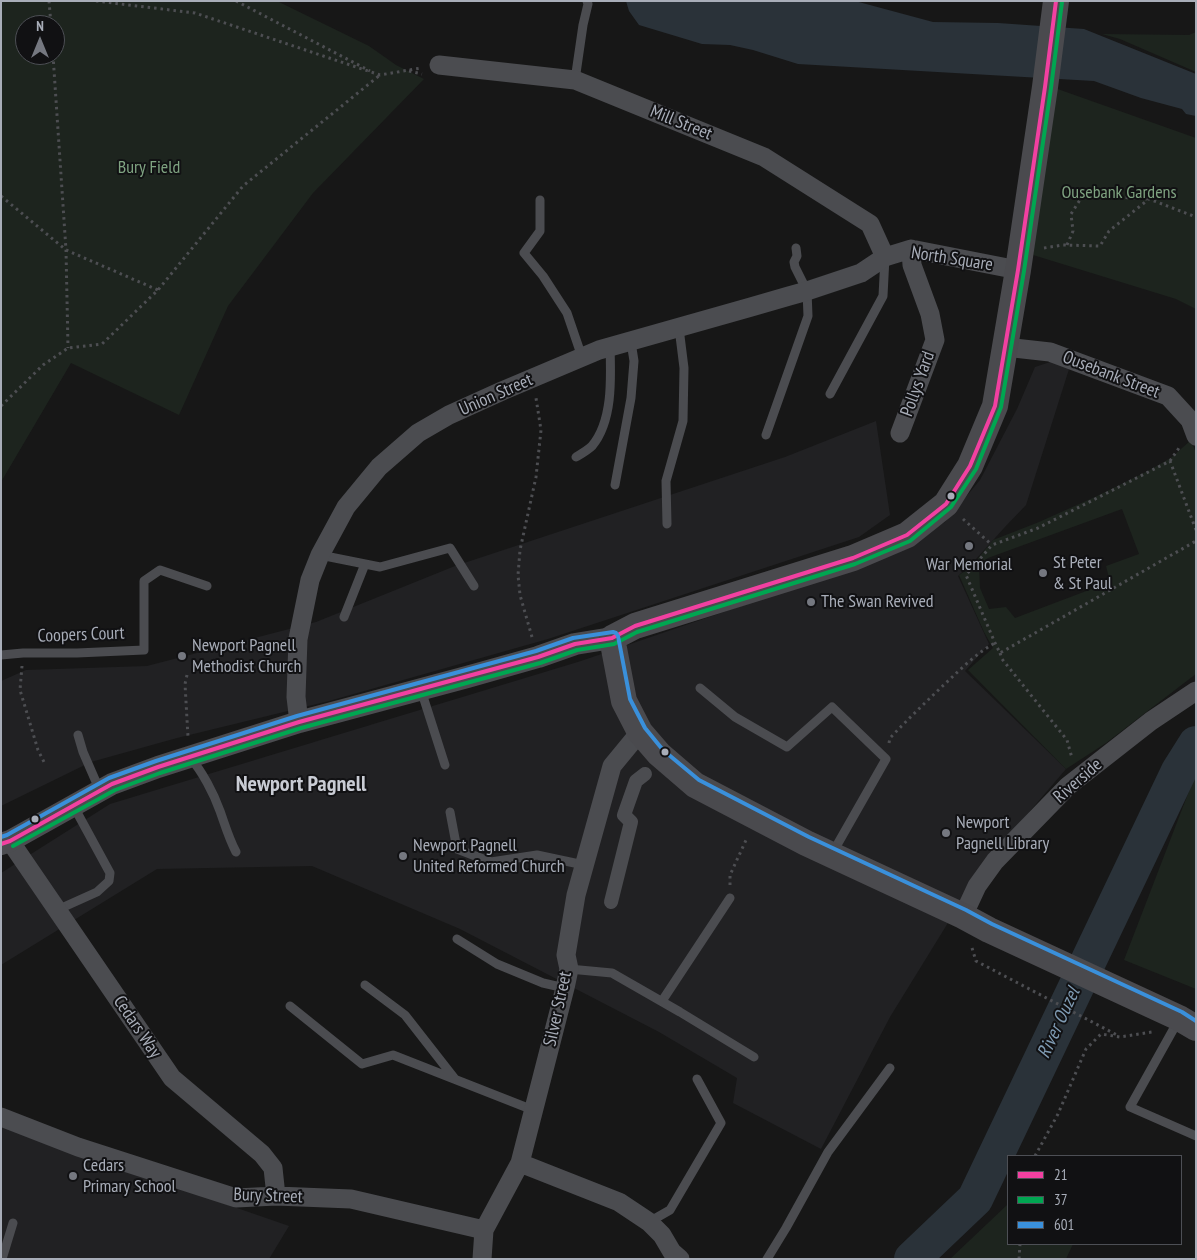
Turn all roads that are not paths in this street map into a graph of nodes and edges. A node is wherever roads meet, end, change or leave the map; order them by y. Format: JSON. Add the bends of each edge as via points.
{"nodes":[{"id":1,"x":587,"y":1,"type":"edge"},
{"id":2,"x":1056,"y":3,"type":"edge"},
{"id":3,"x":439,"y":64,"type":"dead end"},
{"id":4,"x":575,"y":80,"type":"junction"},
{"id":5,"x":540,"y":200,"type":"dead end"},
{"id":6,"x":796,"y":248,"type":"dead end"},
{"id":7,"x":911,"y":250,"type":"junction"},
{"id":8,"x":885,"y":257,"type":"junction"},
{"id":9,"x":1020,"y":260,"type":"junction"},
{"id":10,"x":807,"y":292,"type":"junction"},
{"id":11,"x":679,"y":328,"type":"junction"},
{"id":12,"x":631,"y":342,"type":"junction"},
{"id":13,"x":610,"y":347,"type":"junction"},
{"id":14,"x":1005,"y":347,"type":"junction"},
{"id":15,"x":582,"y":357,"type":"junction"},
{"id":16,"x":830,"y":394,"type":"dead end"},
{"id":17,"x":900,"y":433,"type":"dead end"},
{"id":18,"x":766,"y":435,"type":"dead end"},
{"id":19,"x":1196,"y":436,"type":"edge"},
{"id":20,"x":576,"y":457,"type":"dead end"},
{"id":21,"x":615,"y":485,"type":"dead end"},
{"id":22,"x":667,"y":524,"type":"dead end"},
{"id":23,"x":320,"y":555,"type":"junction"},
{"id":24,"x":365,"y":564,"type":"junction"},
{"id":25,"x":208,"y":586,"type":"dead end"},
{"id":26,"x":474,"y":586,"type":"dead end"},
{"id":27,"x":344,"y":617,"type":"dead end"},
{"id":28,"x":612,"y":638,"type":"junction"},
{"id":29,"x":1,"y":655,"type":"edge"},
{"id":30,"x":700,"y":688,"type":"dead end"},
{"id":31,"x":421,"y":690,"type":"junction"},
{"id":32,"x":1196,"y":691,"type":"edge"},
{"id":33,"x":299,"y":722,"type":"junction"},
{"id":34,"x":640,"y":732,"type":"junction"},
{"id":35,"x":78,"y":734,"type":"dead end"},
{"id":36,"x":190,"y":757,"type":"junction"},
{"id":37,"x":445,"y":765,"type":"dead end"},
{"id":38,"x":645,"y":774,"type":"dead end"},
{"id":39,"x":100,"y":791,"type":"junction"},
{"id":40,"x":73,"y":805,"type":"junction"},
{"id":41,"x":450,"y":812,"type":"dead end"},
{"id":42,"x":6,"y":842,"type":"edge"},
{"id":43,"x":236,"y":852,"type":"dead end"},
{"id":44,"x":832,"y":854,"type":"junction"},
{"id":45,"x":584,"y":865,"type":"junction"},
{"id":46,"x":730,"y":898,"type":"road end"},
{"id":47,"x":612,"y":902,"type":"dead end"},
{"id":48,"x":58,"y":910,"type":"junction"},
{"id":49,"x":963,"y":916,"type":"junction"},
{"id":50,"x":457,"y":939,"type":"dead end"},
{"id":51,"x":569,"y":969,"type":"junction"},
{"id":52,"x":365,"y":985,"type":"dead end"},
{"id":53,"x":565,"y":988,"type":"junction"},
{"id":54,"x":662,"y":1002,"type":"junction"},
{"id":55,"x":290,"y":1006,"type":"dead end"},
{"id":56,"x":1190,"y":1023,"type":"edge"},
{"id":57,"x":754,"y":1057,"type":"dead end"},
{"id":58,"x":890,"y":1068,"type":"dead end"},
{"id":59,"x":455,"y":1079,"type":"junction"},
{"id":60,"x":697,"y":1079,"type":"dead end"},
{"id":61,"x":533,"y":1110,"type":"junction"},
{"id":62,"x":1,"y":1116,"type":"edge"},
{"id":63,"x":1196,"y":1136,"type":"edge"},
{"id":64,"x":520,"y":1163,"type":"junction"},
{"id":65,"x":276,"y":1196,"type":"junction"},
{"id":66,"x":649,"y":1222,"type":"junction"},
{"id":67,"x":13,"y":1223,"type":"dead end"},
{"id":68,"x":484,"y":1230,"type":"junction"},
{"id":69,"x":2,"y":1259,"type":"edge"},
{"id":70,"x":482,"y":1259,"type":"edge"},
{"id":71,"x":680,"y":1259,"type":"edge"},
{"id":72,"x":767,"y":1259,"type":"edge"}],
"edges":[{"from":1,"to":4,"type":"lane"},
{"from":2,"to":9,"type":"main road"},
{"from":3,"to":4,"type":"street","name":"Mill Street"},
{"from":4,"to":8,"type":"street","name":"Mill Street","via":[[764,157],[870,224]]},
{"from":5,"to":15,"type":"lane","via":[[540,230],[524,253],[567,313]]},
{"from":6,"to":10,"type":"lane","via":[[795,267]]},
{"from":7,"to":8,"type":"street","name":"North Square"},
{"from":7,"to":9,"type":"street","name":"North Square"},
{"from":7,"to":17,"type":"street","name":"Pollys Yard","via":[[912,265],[930,314],[935,340]]},
{"from":8,"to":10,"type":"street","name":"Union Street","via":[[862,273]]},
{"from":8,"to":16,"type":"lane","via":[[882,296]]},
{"from":9,"to":14,"type":"main road"},
{"from":10,"to":11,"type":"street","name":"Union Street"},
{"from":10,"to":18,"type":"lane","via":[[808,316]]},
{"from":11,"to":12,"type":"street","name":"Union Street"},
{"from":11,"to":22,"type":"lane","via":[[684,368],[683,421],[666,481]]},
{"from":12,"to":13,"type":"street","name":"Union Street"},
{"from":12,"to":21,"type":"lane","via":[[634,361],[631,398]]},
{"from":13,"to":15,"type":"street","name":"Union Street"},
{"from":13,"to":20,"type":"lane","via":[[612,380],[601,431],[591,447]]},
{"from":14,"to":19,"type":"street","name":"Ousebank Street","via":[[1050,352],[1168,396],[1190,420]]},
{"from":14,"to":28,"type":"main road","via":[[995,406],[970,466],[946,504],[907,535],[853,558],[635,626]]},
{"from":15,"to":23,"type":"street","name":"Union Street","via":[[418,433],[379,467],[346,507]]},
{"from":23,"to":24,"type":"lane"},
{"from":23,"to":33,"type":"street","name":"Union Street","via":[[310,580],[298,639],[296,697]]},
{"from":24,"to":26,"type":"lane","via":[[380,567],[450,548]]},
{"from":24,"to":27,"type":"lane"},
{"from":25,"to":29,"type":"lane","name":"Coopers Court","via":[[160,570],[144,581],[144,650]]},
{"from":28,"to":31,"type":"street","via":[[575,644]]},
{"from":28,"to":34,"type":"main road","via":[[624,701]]},
{"from":30,"to":44,"type":"lane","via":[[735,717],[787,747],[832,707],[886,759]]},
{"from":31,"to":33,"type":"street"},
{"from":31,"to":37,"type":"lane"},
{"from":32,"to":49,"type":"street","name":"Riverside","via":[[1068,786],[995,861]]},
{"from":33,"to":36,"type":"street"},
{"from":34,"to":44,"type":"main road","via":[[695,785]]},
{"from":34,"to":45,"type":"street","name":"Silver Street","via":[[612,766]]},
{"from":35,"to":39,"type":"lane"},
{"from":36,"to":39,"type":"street"},
{"from":36,"to":43,"type":"lane","via":[[199,767],[220,809]]},
{"from":38,"to":47,"type":"street","via":[[636,781],[624,815],[632,822]]},
{"from":39,"to":40,"type":"street"},
{"from":40,"to":42,"type":"street"},
{"from":40,"to":48,"type":"lane","via":[[110,873],[109,881],[97,892]]},
{"from":41,"to":45,"type":"lane","via":[[458,849],[491,862],[537,856]]},
{"from":42,"to":48,"type":"street","name":"Cedars Way"},
{"from":44,"to":49,"type":"main road"},
{"from":45,"to":51,"type":"street","name":"Silver Street","via":[[566,955]]},
{"from":46,"to":54,"type":"lane"},
{"from":48,"to":65,"type":"street","name":"Cedars Way","via":[[172,1078],[262,1154],[273,1168]]},
{"from":49,"to":56,"type":"main road"},
{"from":50,"to":53,"type":"lane","via":[[497,964],[543,983]]},
{"from":51,"to":53,"type":"street","name":"Silver Street"},
{"from":51,"to":54,"type":"lane","via":[[612,973]]},
{"from":52,"to":59,"type":"lane","via":[[405,1015]]},
{"from":53,"to":61,"type":"street","name":"Silver Street"},
{"from":54,"to":57,"type":"lane"},
{"from":55,"to":59,"type":"lane","via":[[362,1064],[393,1055]]},
{"from":56,"to":63,"type":"lane","via":[[1177,1024],[1130,1108]]},
{"from":58,"to":72,"type":"lane","via":[[828,1152]]},
{"from":59,"to":61,"type":"lane"},
{"from":60,"to":66,"type":"lane","via":[[721,1123],[670,1210]]},
{"from":61,"to":64,"type":"street","name":"Silver Street"},
{"from":62,"to":65,"type":"street","name":"Bury Street","via":[[78,1147],[236,1198]]},
{"from":64,"to":66,"type":"street","via":[[619,1202]]},
{"from":64,"to":68,"type":"street","name":"Silver Street"},
{"from":65,"to":68,"type":"street","name":"Bury Street","via":[[351,1199]]},
{"from":66,"to":71,"type":"street"},
{"from":67,"to":69,"type":"lane"},
{"from":68,"to":70,"type":"street","name":"Silver Street"}]}
